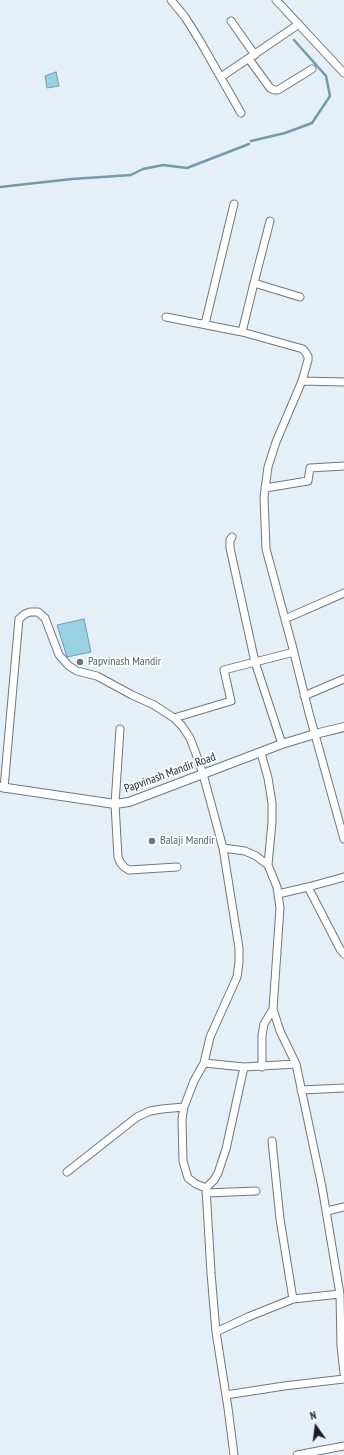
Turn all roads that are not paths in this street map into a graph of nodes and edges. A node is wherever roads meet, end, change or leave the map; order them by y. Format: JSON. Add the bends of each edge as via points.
{"nodes":[{"id":1,"x":172,"y":0,"type":"edge"},
{"id":2,"x":276,"y":0,"type":"edge"},
{"id":3,"x":231,"y":21,"type":"dead end"},
{"id":4,"x":299,"y":24,"type":"junction"},
{"id":5,"x":252,"y":57,"type":"junction"},
{"id":6,"x":312,"y":69,"type":"dead end"},
{"id":7,"x":344,"y":73,"type":"edge"},
{"id":8,"x":221,"y":77,"type":"junction"},
{"id":9,"x":241,"y":113,"type":"dead end"},
{"id":10,"x":234,"y":204,"type":"dead end"},
{"id":11,"x":270,"y":221,"type":"dead end"},
{"id":12,"x":254,"y":283,"type":"junction"},
{"id":13,"x":300,"y":297,"type":"dead end"},
{"id":14,"x":166,"y":317,"type":"dead end"},
{"id":15,"x":205,"y":324,"type":"junction"},
{"id":16,"x":242,"y":332,"type":"junction"},
{"id":17,"x":302,"y":381,"type":"junction"},
{"id":18,"x":344,"y":382,"type":"edge"},
{"id":19,"x":344,"y":466,"type":"edge"},
{"id":20,"x":265,"y":488,"type":"junction"},
{"id":21,"x":232,"y":537,"type":"dead end"},
{"id":22,"x":344,"y":593,"type":"edge"},
{"id":23,"x":285,"y":619,"type":"junction"},
{"id":24,"x":294,"y":652,"type":"junction"},
{"id":25,"x":255,"y":662,"type":"junction"},
{"id":26,"x":344,"y":679,"type":"edge"},
{"id":27,"x":304,"y":696,"type":"junction"},
{"id":28,"x":174,"y":718,"type":"junction"},
{"id":29,"x":344,"y":727,"type":"edge"},
{"id":30,"x":120,"y":729,"type":"dead end"},
{"id":31,"x":315,"y":734,"type":"junction"},
{"id":32,"x":282,"y":744,"type":"junction"},
{"id":33,"x":261,"y":753,"type":"junction"},
{"id":34,"x":203,"y":774,"type":"junction"},
{"id":35,"x":2,"y":788,"type":"edge"},
{"id":36,"x":115,"y":804,"type":"junction"},
{"id":37,"x":344,"y":839,"type":"edge"},
{"id":38,"x":223,"y":848,"type":"junction"},
{"id":39,"x":268,"y":865,"type":"junction"},
{"id":40,"x":177,"y":867,"type":"dead end"},
{"id":41,"x":344,"y":877,"type":"edge"},
{"id":42,"x":308,"y":888,"type":"junction"},
{"id":43,"x":278,"y":894,"type":"junction"},
{"id":44,"x":344,"y":954,"type":"edge"},
{"id":45,"x":273,"y":1009,"type":"junction"},
{"id":46,"x":204,"y":1063,"type":"junction"},
{"id":47,"x":296,"y":1064,"type":"junction"},
{"id":48,"x":244,"y":1067,"type":"junction"},
{"id":49,"x":262,"y":1067,"type":"junction"},
{"id":50,"x":344,"y":1088,"type":"edge"},
{"id":51,"x":302,"y":1090,"type":"junction"},
{"id":52,"x":184,"y":1107,"type":"junction"},
{"id":53,"x":272,"y":1141,"type":"dead end"},
{"id":54,"x":66,"y":1172,"type":"dead end"},
{"id":55,"x":206,"y":1190,"type":"junction"},
{"id":56,"x":256,"y":1191,"type":"dead end"},
{"id":57,"x":344,"y":1207,"type":"edge"},
{"id":58,"x":327,"y":1211,"type":"junction"},
{"id":59,"x":340,"y":1294,"type":"junction"},
{"id":60,"x":293,"y":1299,"type":"junction"},
{"id":61,"x":216,"y":1332,"type":"junction"},
{"id":62,"x":344,"y":1364,"type":"edge"},
{"id":63,"x":344,"y":1373,"type":"edge"},
{"id":64,"x":344,"y":1379,"type":"edge"},
{"id":65,"x":226,"y":1395,"type":"junction"},
{"id":66,"x":344,"y":1446,"type":"edge"},
{"id":67,"x":319,"y":1453,"type":"edge"},
{"id":68,"x":234,"y":1455,"type":"edge"},
{"id":69,"x":297,"y":1455,"type":"edge"}],
"edges":[{"from":1,"to":8,"type":"street"},
{"from":2,"to":4,"type":"street"},
{"from":3,"to":5,"type":"street"},
{"from":4,"to":5,"type":"street"},
{"from":4,"to":7,"type":"street"},
{"from":5,"to":6,"type":"street","via":[[270,88],[274,90]]},
{"from":5,"to":8,"type":"street"},
{"from":8,"to":9,"type":"street"},
{"from":10,"to":15,"type":"street"},
{"from":11,"to":12,"type":"street"},
{"from":12,"to":13,"type":"street"},
{"from":12,"to":16,"type":"street"},
{"from":14,"to":15,"type":"street"},
{"from":15,"to":16,"type":"street"},
{"from":16,"to":17,"type":"street","via":[[303,349],[308,360]]},
{"from":17,"to":18,"type":"street"},
{"from":17,"to":20,"type":"street","via":[[276,442]]},
{"from":19,"to":20,"type":"street","via":[[310,468],[308,481]]},
{"from":20,"to":23,"type":"street","via":[[266,549]]},
{"from":21,"to":25,"type":"street","via":[[230,548]]},
{"from":22,"to":23,"type":"street"},
{"from":23,"to":24,"type":"street"},
{"from":24,"to":25,"type":"street"},
{"from":24,"to":27,"type":"street"},
{"from":25,"to":28,"type":"street","via":[[224,670],[231,701]]},
{"from":25,"to":32,"type":"street"},
{"from":26,"to":27,"type":"street"},
{"from":27,"to":31,"type":"street"},
{"from":28,"to":34,"type":"street","via":[[190,738]]},
{"from":28,"to":35,"type":"street","via":[[98,676],[69,666],[59,655],[45,618],[38,612],[25,614],[19,620]]},
{"from":29,"to":31,"type":"street","name":"Papvinash Mandir Road"},
{"from":30,"to":36,"type":"street"},
{"from":31,"to":32,"type":"street","name":"Papvinash Mandir Road"},
{"from":31,"to":37,"type":"street"},
{"from":32,"to":33,"type":"street","name":"Papvinash Mandir Road"},
{"from":33,"to":34,"type":"street","name":"Papvinash Mandir Road"},
{"from":33,"to":39,"type":"street","via":[[272,803]]},
{"from":34,"to":36,"type":"street","name":"Papvinash Mandir Road","via":[[129,802]]},
{"from":34,"to":38,"type":"street"},
{"from":35,"to":36,"type":"street","name":"Papvinash Mandir Road"},
{"from":36,"to":40,"type":"street","via":[[118,857],[124,867],[129,870]]},
{"from":38,"to":39,"type":"street","via":[[245,851]]},
{"from":38,"to":46,"type":"street","via":[[239,962],[236,977],[210,1037]]},
{"from":39,"to":43,"type":"street"},
{"from":41,"to":42,"type":"street"},
{"from":42,"to":43,"type":"street"},
{"from":42,"to":44,"type":"street"},
{"from":43,"to":45,"type":"street","via":[[280,924]]},
{"from":45,"to":47,"type":"street","via":[[280,1031]]},
{"from":45,"to":49,"type":"street","via":[[264,1024]]},
{"from":46,"to":48,"type":"street"},
{"from":46,"to":52,"type":"street"},
{"from":47,"to":49,"type":"street"},
{"from":47,"to":51,"type":"street"},
{"from":48,"to":49,"type":"street"},
{"from":48,"to":55,"type":"street","via":[[226,1149],[218,1173]]},
{"from":50,"to":51,"type":"street"},
{"from":51,"to":58,"type":"street"},
{"from":52,"to":54,"type":"street","via":[[150,1111],[137,1117]]},
{"from":52,"to":55,"type":"street","via":[[182,1118],[185,1170],[188,1178]]},
{"from":53,"to":60,"type":"street","via":[[280,1219]]},
{"from":55,"to":56,"type":"street"},
{"from":55,"to":61,"type":"street"},
{"from":57,"to":58,"type":"street"},
{"from":58,"to":59,"type":"street"},
{"from":59,"to":60,"type":"street"},
{"from":59,"to":62,"type":"street"},
{"from":60,"to":61,"type":"street","via":[[248,1316]]},
{"from":61,"to":65,"type":"street"},
{"from":62,"to":63,"type":"street"},
{"from":64,"to":65,"type":"street"},
{"from":65,"to":68,"type":"street"},
{"from":66,"to":67,"type":"street"},
{"from":67,"to":69,"type":"street"}]}
